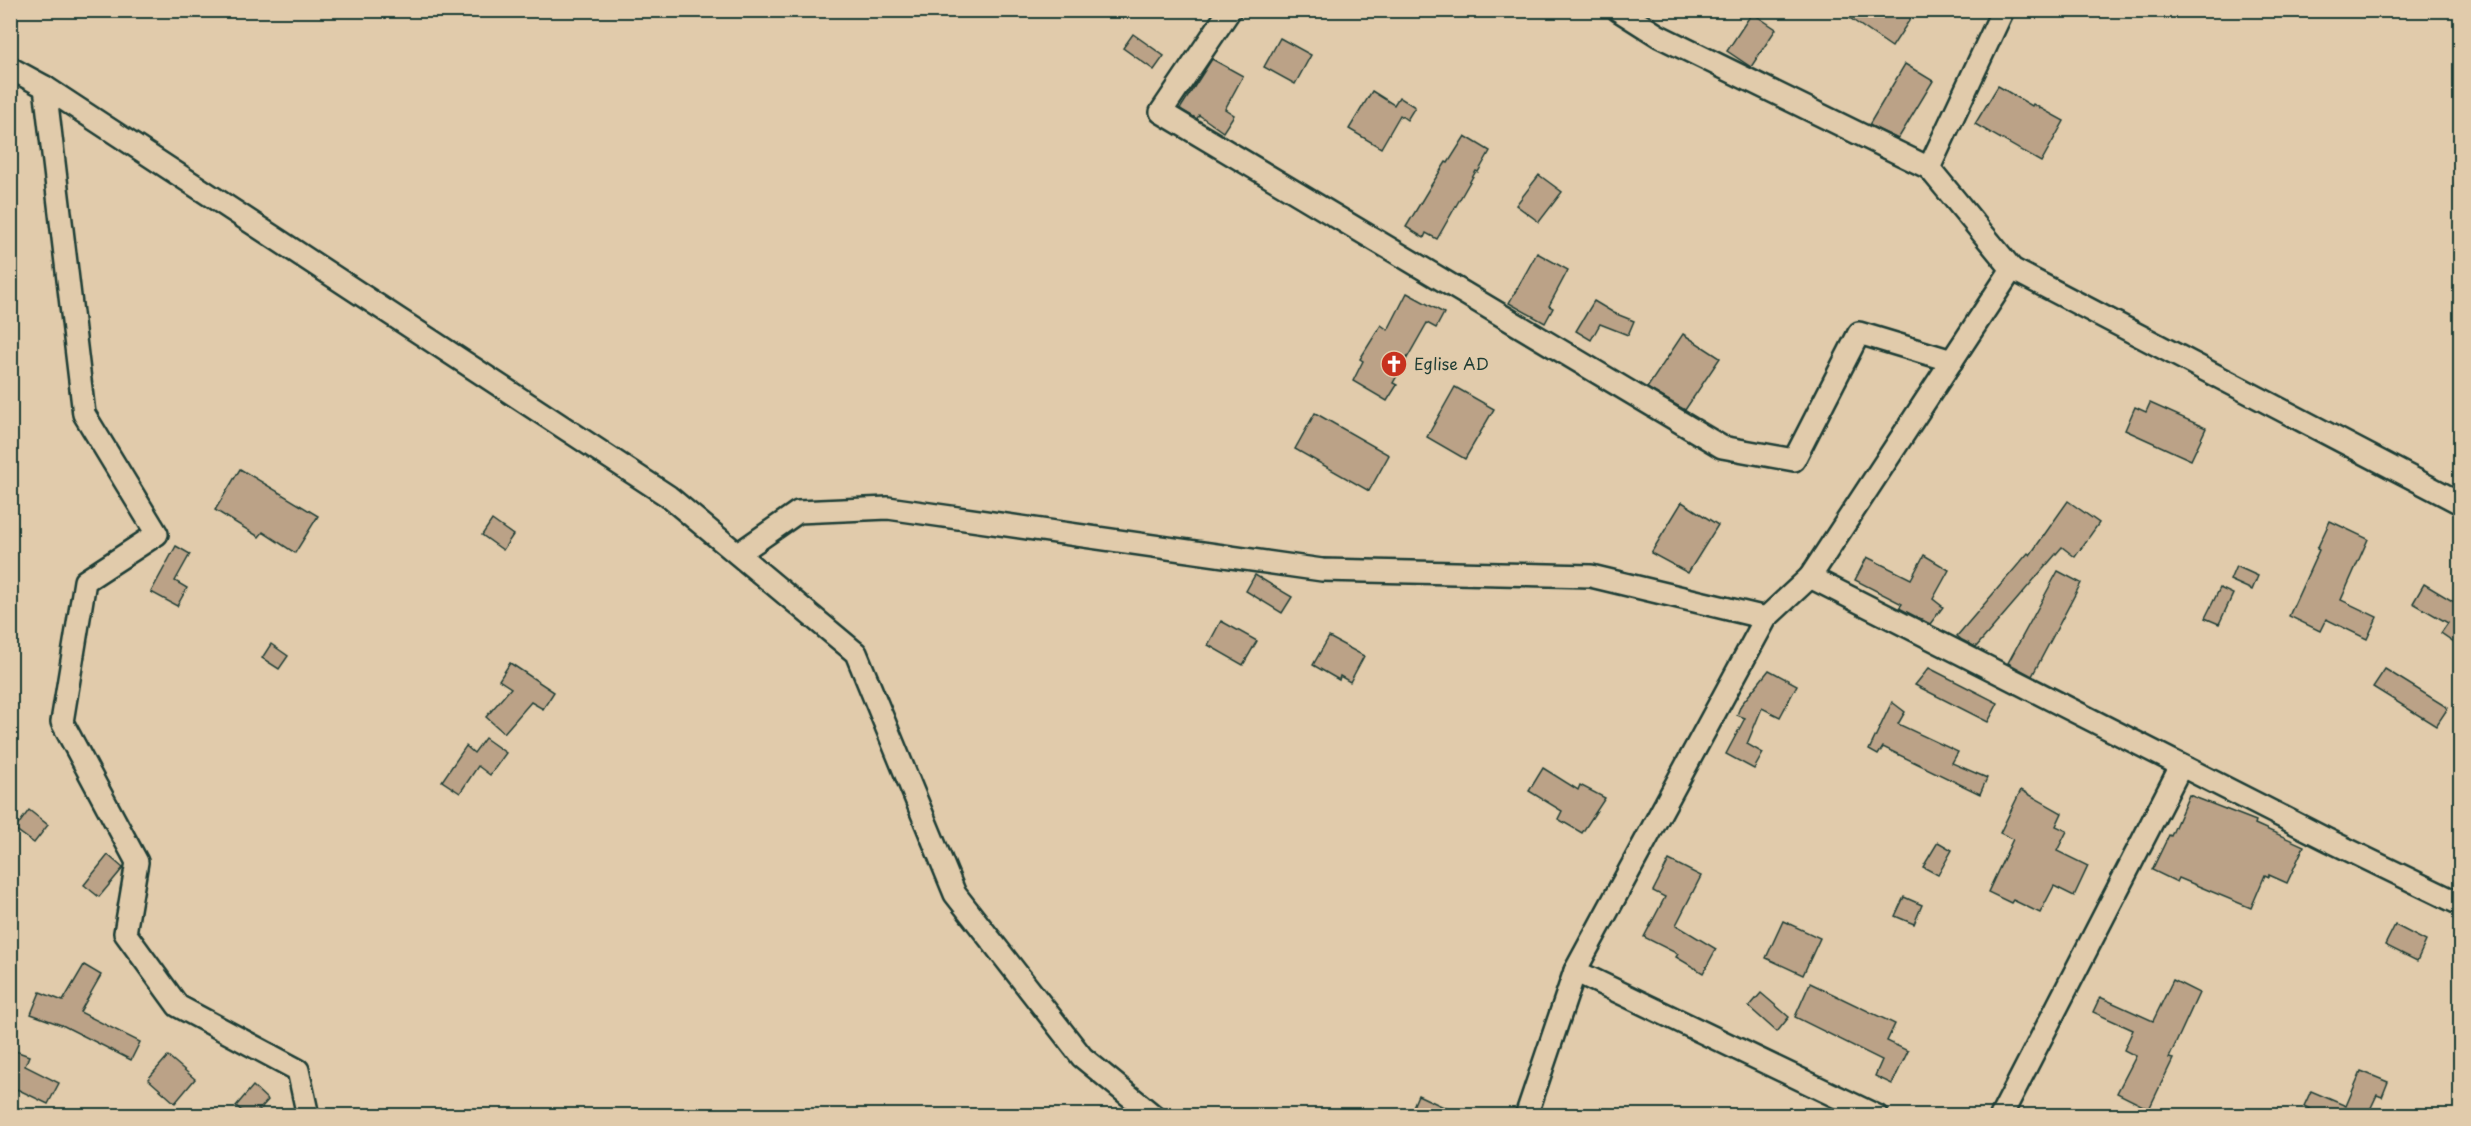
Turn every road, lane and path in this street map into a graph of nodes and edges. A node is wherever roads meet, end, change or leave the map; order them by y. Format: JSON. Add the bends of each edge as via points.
{"nodes":[{"id":1,"x":1230,"y":10,"type":"edge"},
{"id":2,"x":1618,"y":10,"type":"edge"},
{"id":3,"x":2003,"y":10,"type":"edge"},
{"id":4,"x":10,"y":68,"type":"edge"},
{"id":5,"x":45,"y":87,"type":"junction"},
{"id":6,"x":1929,"y":168,"type":"junction"},
{"id":7,"x":2012,"y":269,"type":"junction"},
{"id":8,"x":1952,"y":361,"type":"junction"},
{"id":9,"x":2460,"y":503,"type":"edge"},
{"id":10,"x":738,"y":554,"type":"junction"},
{"id":11,"x":1810,"y":577,"type":"junction"},
{"id":12,"x":1766,"y":618,"type":"junction"},
{"id":13,"x":2181,"y":766,"type":"junction"},
{"id":14,"x":2460,"y":904,"type":"edge"},
{"id":15,"x":1575,"y":971,"type":"junction"},
{"id":16,"x":308,"y":1116,"type":"edge"},
{"id":17,"x":1154,"y":1116,"type":"edge"},
{"id":18,"x":1526,"y":1116,"type":"edge"},
{"id":19,"x":1877,"y":1116,"type":"edge"},
{"id":20,"x":2001,"y":1116,"type":"edge"}],
"edges":[{"from":1,"to":8,"type":"street","via":[[1161,112],[1722,447],[1794,460],[1859,333]]},
{"from":2,"to":6,"type":"street","via":[[1659,36]]},
{"from":3,"to":6,"type":"street"},
{"from":4,"to":5,"type":"street"},
{"from":5,"to":10,"type":"street","via":[[668,496]]},
{"from":5,"to":16,"type":"street","via":[[84,414],[157,534],[85,581],[62,722],[137,862],[125,933],[178,1006],[298,1070]]},
{"from":6,"to":7,"type":"street"},
{"from":7,"to":8,"type":"street"},
{"from":7,"to":9,"type":"street"},
{"from":8,"to":11,"type":"street"},
{"from":10,"to":12,"type":"street","via":[[798,512],[888,508],[1322,570],[1591,576]]},
{"from":10,"to":17,"type":"street","via":[[856,653],[955,894],[1082,1057]]},
{"from":11,"to":12,"type":"street"},
{"from":11,"to":13,"type":"street"},
{"from":12,"to":15,"type":"street"},
{"from":13,"to":14,"type":"street"},
{"from":13,"to":20,"type":"street"},
{"from":15,"to":18,"type":"street"},
{"from":15,"to":19,"type":"street"}]}
